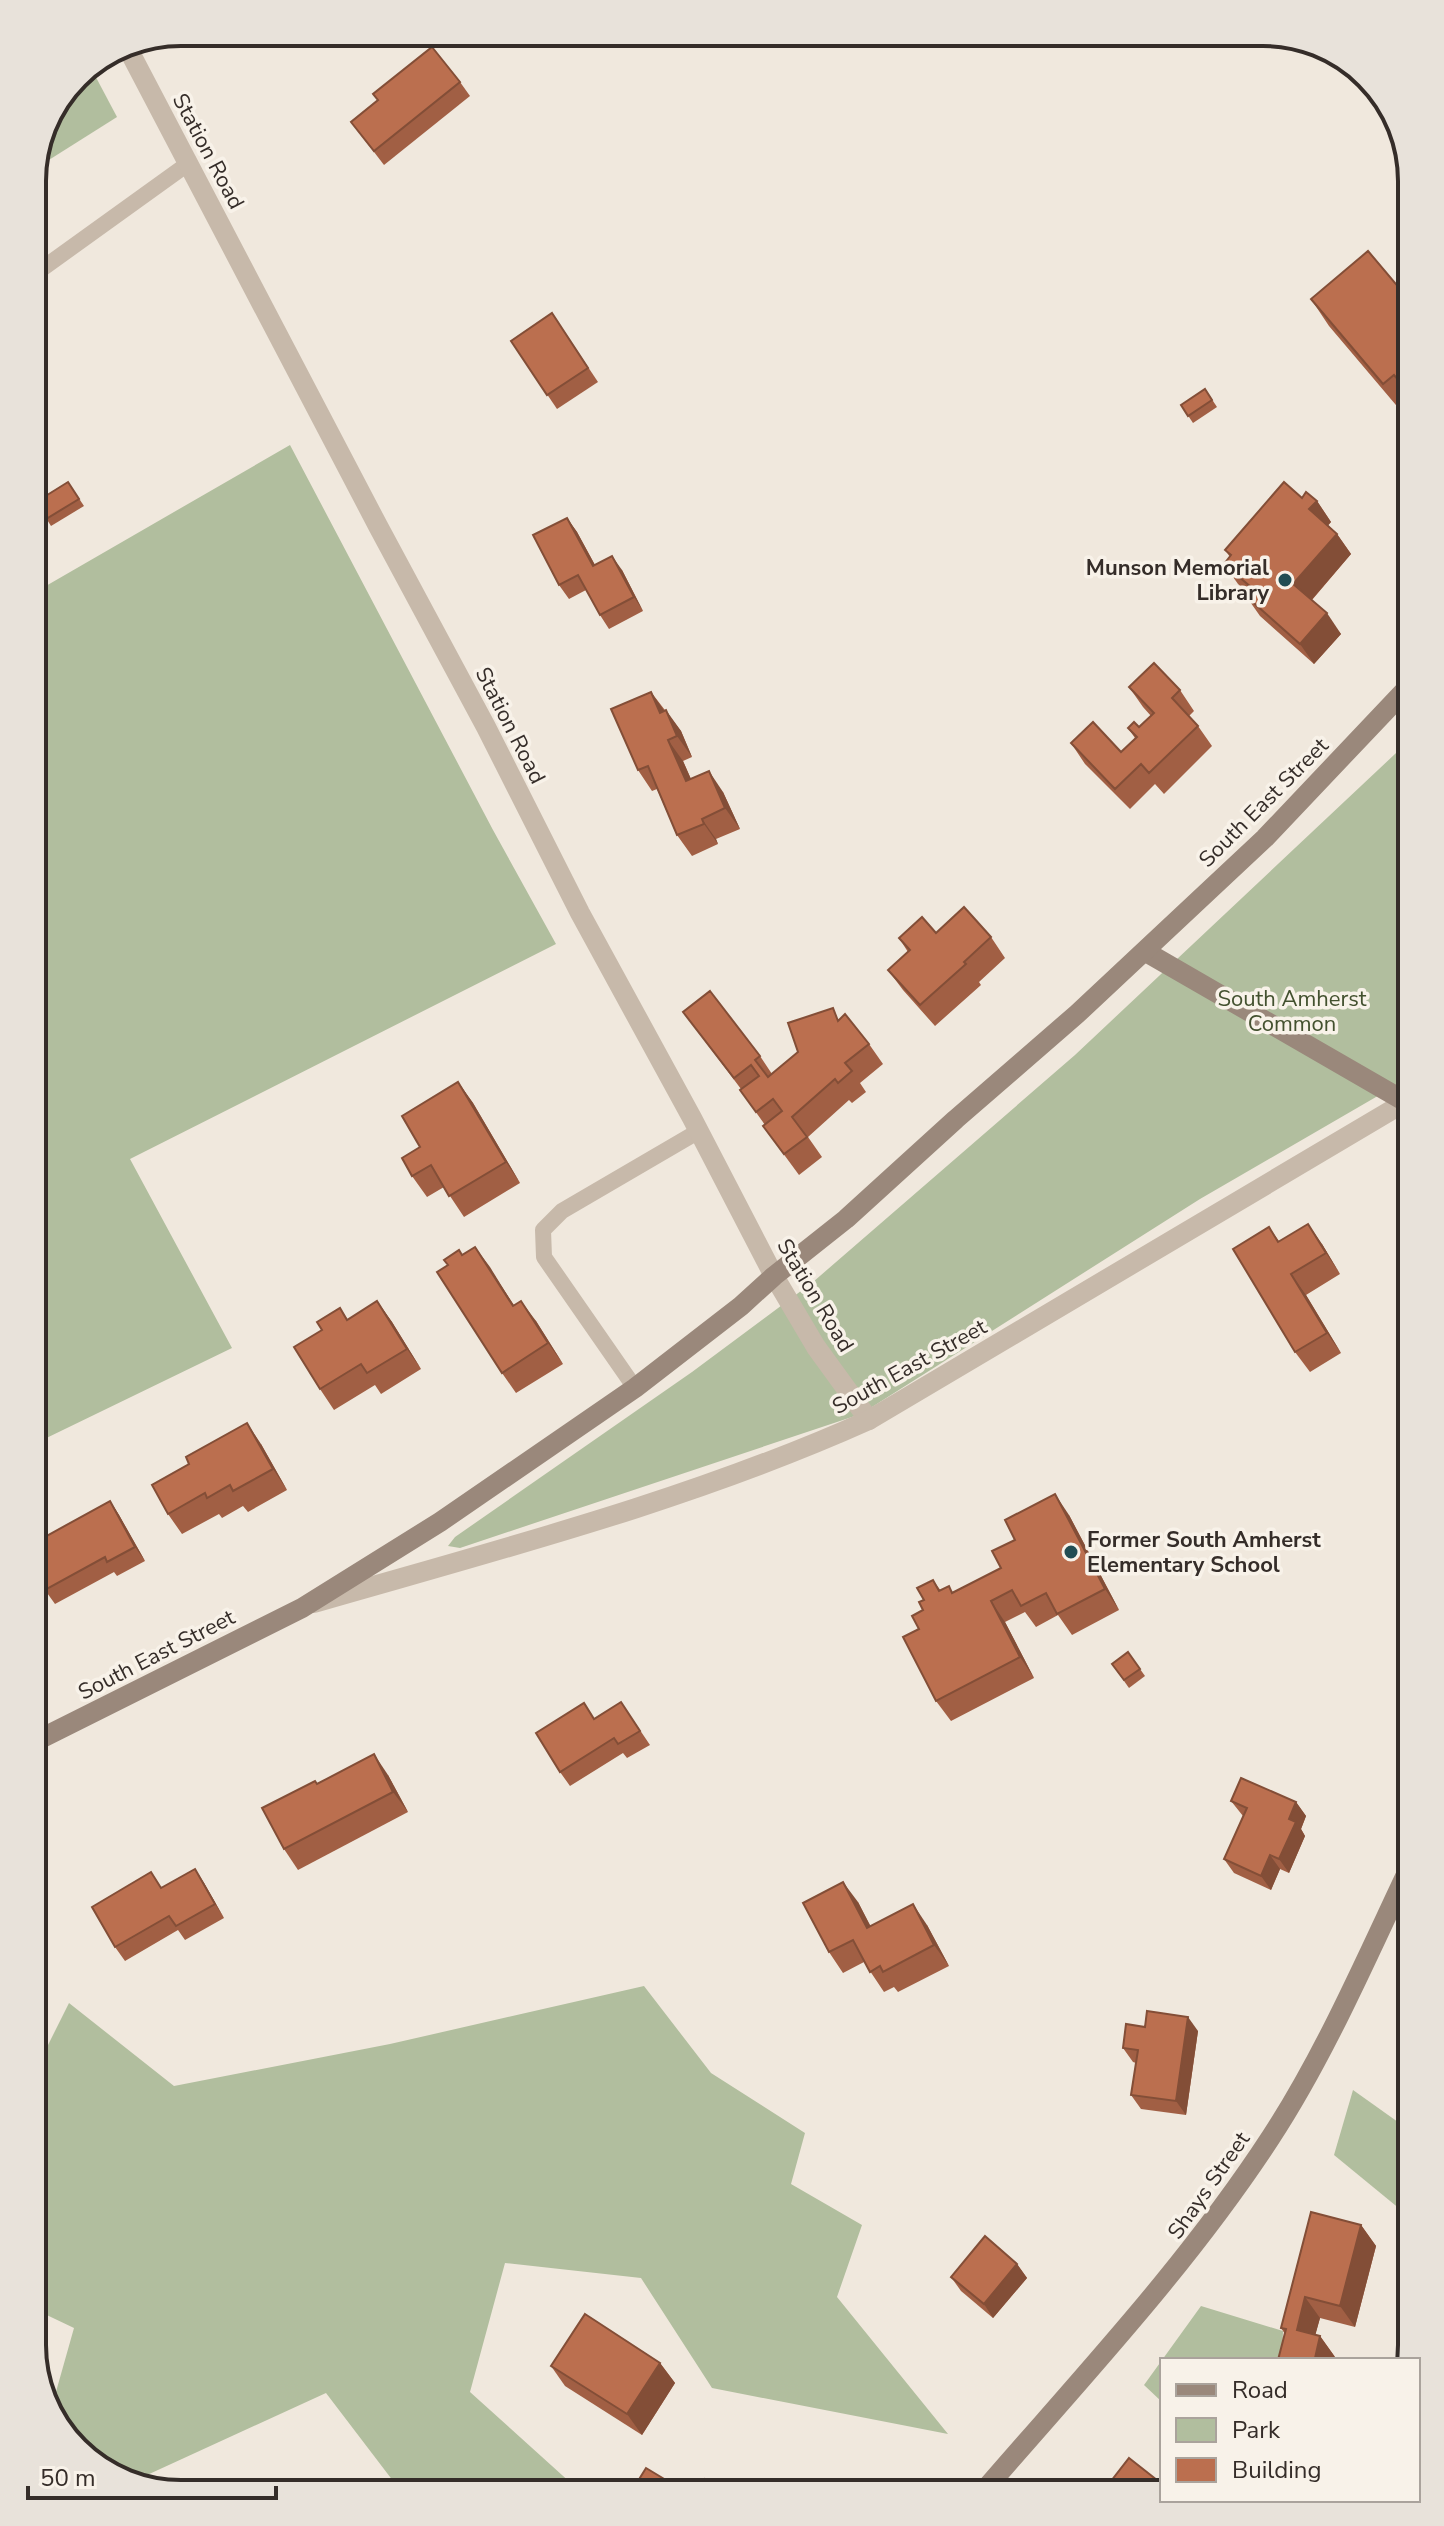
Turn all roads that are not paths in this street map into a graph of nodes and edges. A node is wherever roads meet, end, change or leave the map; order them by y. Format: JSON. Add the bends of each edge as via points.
{"nodes":[{"id":1,"x":132,"y":55,"type":"edge"},
{"id":2,"x":189,"y":163,"type":"junction"},
{"id":3,"x":46,"y":266,"type":"edge"},
{"id":4,"x":1398,"y":698,"type":"edge"},
{"id":5,"x":1146,"y":952,"type":"junction"},
{"id":6,"x":1398,"y":1096,"type":"edge"},
{"id":7,"x":1398,"y":1110,"type":"edge"},
{"id":8,"x":699,"y":1131,"type":"junction"},
{"id":9,"x":774,"y":1276,"type":"junction"},
{"id":10,"x":635,"y":1388,"type":"junction"},
{"id":11,"x":869,"y":1420,"type":"junction"},
{"id":12,"x":302,"y":1608,"type":"junction"},
{"id":13,"x":46,"y":1736,"type":"edge"},
{"id":14,"x":1398,"y":1890,"type":"edge"},
{"id":15,"x":993,"y":2480,"type":"edge"}],
"edges":[{"from":1,"to":2,"type":"street","name":"Station Road"},
{"from":2,"to":3,"type":"lane"},
{"from":2,"to":8,"type":"street","name":"Station Road"},
{"from":4,"to":5,"type":"main road","name":"South East Street","via":[[1265,838]]},
{"from":5,"to":6,"type":"main road","name":"South East Street"},
{"from":5,"to":9,"type":"main road","name":"South East Street","via":[[846,1219]]},
{"from":7,"to":11,"type":"street","name":"South East Street"},
{"from":8,"to":9,"type":"street","name":"Station Road"},
{"from":8,"to":10,"type":"lane","via":[[562,1211],[543,1230],[544,1257]]},
{"from":9,"to":10,"type":"main road","name":"South East Street"},
{"from":9,"to":11,"type":"street","name":"Station Road","via":[[816,1347]]},
{"from":10,"to":12,"type":"main road","name":"South East Street","via":[[440,1522]]},
{"from":11,"to":12,"type":"street","name":"South East Street","via":[[611,1517]]},
{"from":12,"to":13,"type":"main road","name":"South East Street"},
{"from":14,"to":15,"type":"main road","name":"Shays Street","via":[[1300,2088],[1248,2172],[1193,2248]]}]}
